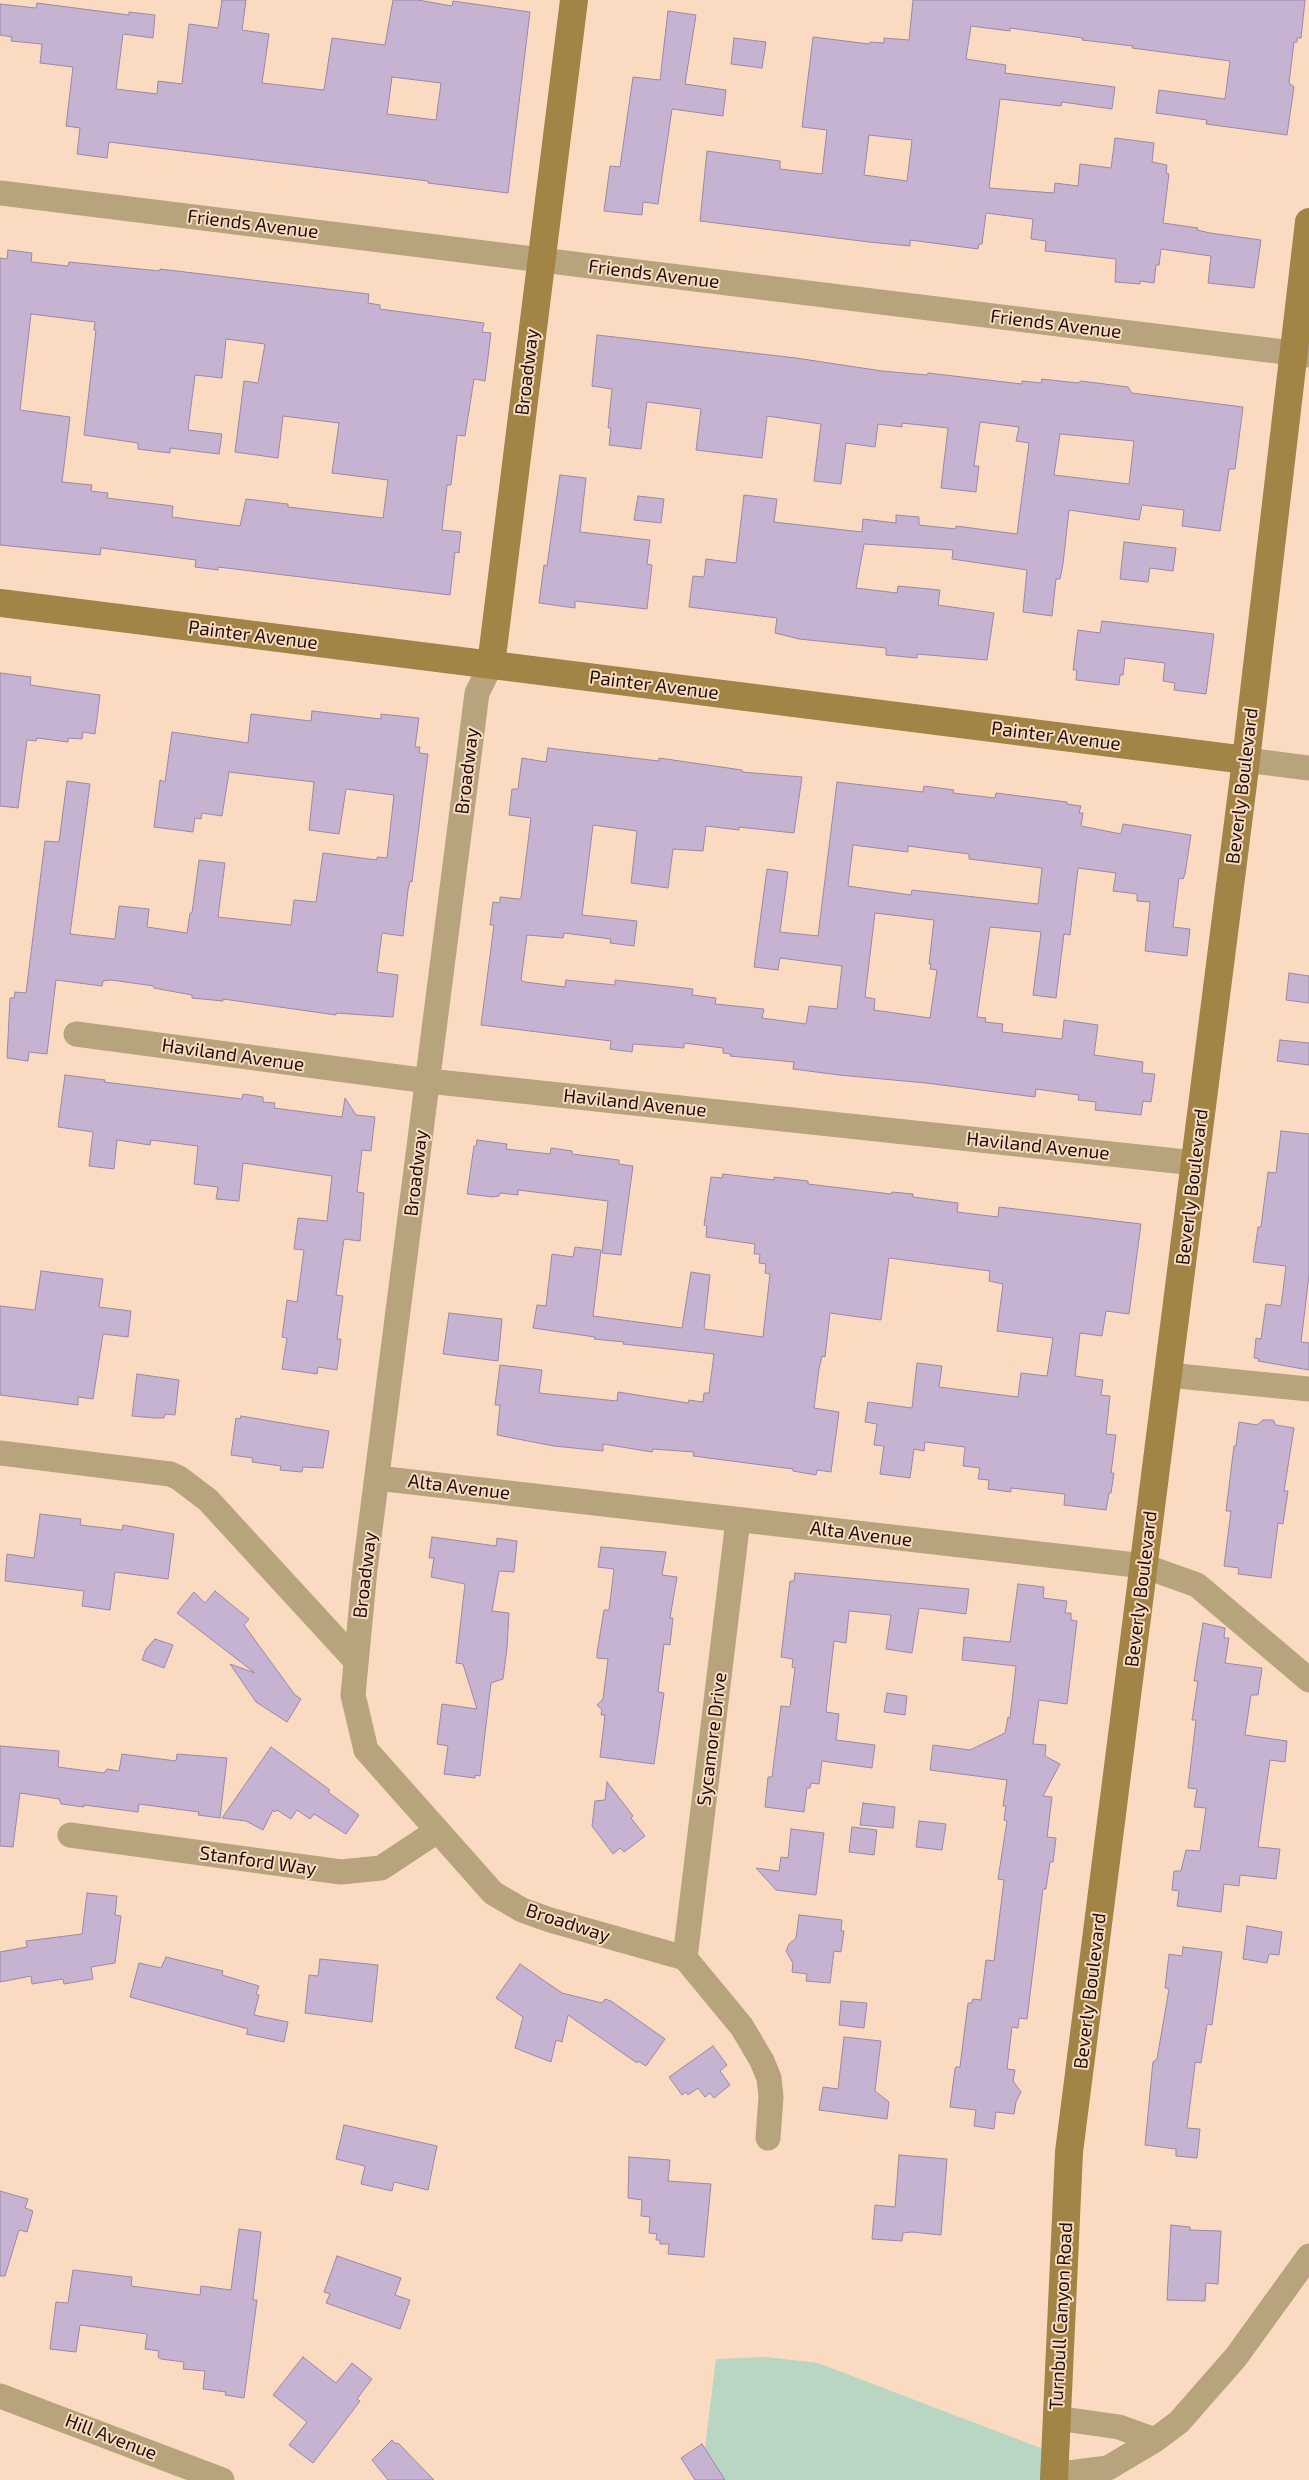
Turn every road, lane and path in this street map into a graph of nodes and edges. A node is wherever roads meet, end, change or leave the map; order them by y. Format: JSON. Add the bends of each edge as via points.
{"nodes":[{"id":1,"x":574,"y":0,"type":"edge"},
{"id":2,"x":0,"y":193,"type":"edge"},
{"id":3,"x":1309,"y":222,"type":"edge"},
{"id":4,"x":541,"y":260,"type":"junction"},
{"id":5,"x":1301,"y":354,"type":"edge"},
{"id":6,"x":0,"y":603,"type":"edge"},
{"id":7,"x":491,"y":664,"type":"junction"},
{"id":8,"x":1246,"y":760,"type":"junction"},
{"id":9,"x":1309,"y":768,"type":"edge"},
{"id":10,"x":76,"y":1034,"type":"dead end"},
{"id":11,"x":428,"y":1081,"type":"junction"},
{"id":12,"x":1195,"y":1163,"type":"junction"},
{"id":13,"x":1168,"y":1375,"type":"junction"},
{"id":14,"x":1309,"y":1389,"type":"edge"},
{"id":15,"x":0,"y":1454,"type":"edge"},
{"id":16,"x":377,"y":1478,"type":"junction"},
{"id":17,"x":738,"y":1520,"type":"junction"},
{"id":18,"x":1144,"y":1566,"type":"junction"},
{"id":19,"x":355,"y":1660,"type":"junction"},
{"id":20,"x":1309,"y":1680,"type":"edge"},
{"id":21,"x":437,"y":1831,"type":"junction"},
{"id":22,"x":70,"y":1835,"type":"dead end"},
{"id":23,"x":685,"y":1958,"type":"junction"},
{"id":24,"x":768,"y":2138,"type":"dead end"},
{"id":25,"x":1069,"y":2152,"type":"joint"},
{"id":26,"x":1309,"y":2256,"type":"edge"},
{"id":27,"x":0,"y":2396,"type":"edge"},
{"id":28,"x":1056,"y":2418,"type":"junction"},
{"id":29,"x":1154,"y":2440,"type":"junction"},
{"id":30,"x":1054,"y":2477,"type":"edge"},
{"id":31,"x":222,"y":2480,"type":"edge"}],
"edges":[{"from":1,"to":4,"type":"street","name":"Broadway"},
{"from":2,"to":4,"type":"street","name":"Friends Avenue"},
{"from":3,"to":5,"type":"street","name":"Beverly Boulevard"},
{"from":4,"to":5,"type":"street","name":"Friends Avenue"},
{"from":4,"to":7,"type":"street","name":"Broadway"},
{"from":5,"to":8,"type":"street","name":"Beverly Boulevard"},
{"from":6,"to":7,"type":"street","name":"Painter Avenue"},
{"from":7,"to":8,"type":"street","name":"Painter Avenue"},
{"from":7,"to":11,"type":"street","name":"Broadway","via":[[477,693]]},
{"from":8,"to":9,"type":"street","name":"Painter Avenue"},
{"from":8,"to":12,"type":"street","name":"Beverly Boulevard"},
{"from":10,"to":11,"type":"street","name":"Haviland Avenue"},
{"from":11,"to":12,"type":"street","name":"Haviland Avenue"},
{"from":11,"to":16,"type":"street","name":"Broadway"},
{"from":12,"to":13,"type":"street","name":"Beverly Boulevard"},
{"from":13,"to":14,"type":"street"},
{"from":13,"to":18,"type":"street","name":"Beverly Boulevard"},
{"from":15,"to":19,"type":"street","via":[[170,1474],[179,1478],[208,1500]]},
{"from":16,"to":17,"type":"street","name":"Alta Avenue"},
{"from":16,"to":19,"type":"street","name":"Broadway"},
{"from":17,"to":18,"type":"street","name":"Alta Avenue"},
{"from":17,"to":23,"type":"street","name":"Sycamore Drive"},
{"from":18,"to":20,"type":"street","name":"Alta Avenue","via":[[1197,1585]]},
{"from":18,"to":25,"type":"street","name":"Beverly Boulevard"},
{"from":19,"to":21,"type":"street","name":"Broadway","via":[[353,1695],[365,1748]]},
{"from":21,"to":22,"type":"street","name":"Stanford Way","via":[[381,1868],[341,1872]]},
{"from":21,"to":23,"type":"street","name":"Broadway","via":[[493,1893],[522,1910]]},
{"from":23,"to":24,"type":"street","via":[[742,2027],[762,2061],[771,2097]]},
{"from":25,"to":28,"type":"street","name":"Turnbull Canyon Road"},
{"from":26,"to":29,"type":"street","via":[[1236,2357],[1179,2422]]},
{"from":27,"to":31,"type":"street","name":"Hill Avenue"},
{"from":28,"to":29,"type":"street","via":[[1119,2427]]},
{"from":28,"to":30,"type":"street","name":"Turnbull Canyon Road"},
{"from":29,"to":30,"type":"street","via":[[1108,2468]]}]}
